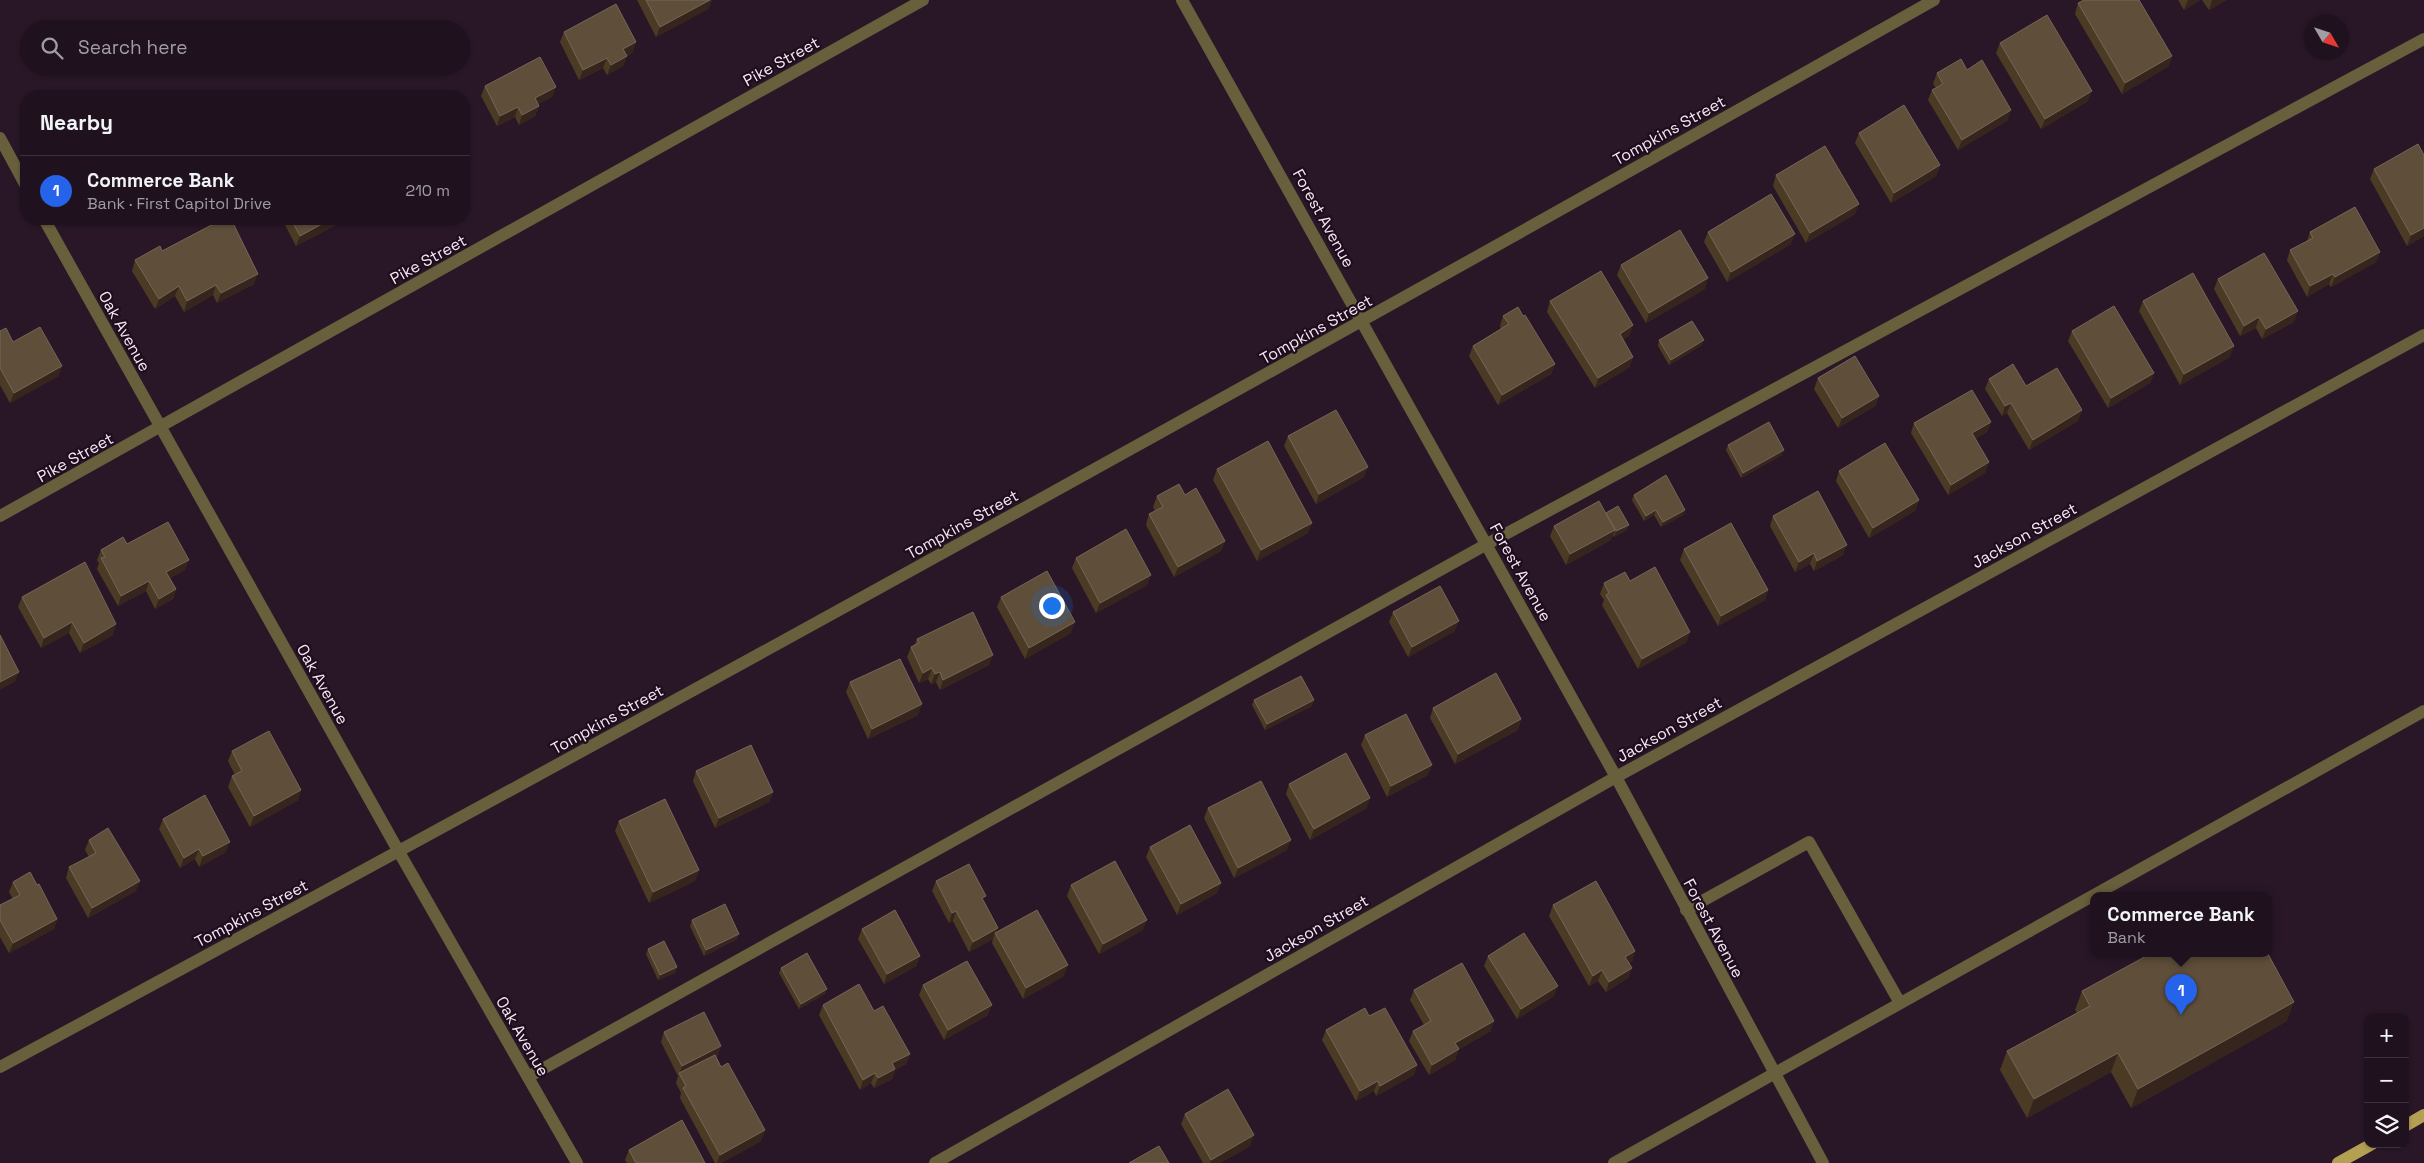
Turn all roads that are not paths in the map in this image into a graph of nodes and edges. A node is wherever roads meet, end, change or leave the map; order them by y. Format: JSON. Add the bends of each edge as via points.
{"nodes":[{"id":1,"x":924,"y":0,"type":"edge"},
{"id":2,"x":1182,"y":0,"type":"edge"},
{"id":3,"x":1934,"y":0,"type":"edge"},
{"id":4,"x":2424,"y":39,"type":"edge"},
{"id":5,"x":0,"y":138,"type":"edge"},
{"id":6,"x":20,"y":175,"type":"edge"},
{"id":7,"x":47,"y":225,"type":"edge"},
{"id":8,"x":1364,"y":321,"type":"junction"},
{"id":9,"x":2424,"y":336,"type":"edge"},
{"id":10,"x":160,"y":428,"type":"junction"},
{"id":11,"x":0,"y":516,"type":"edge"},
{"id":12,"x":1487,"y":544,"type":"junction"},
{"id":13,"x":2424,"y":710,"type":"edge"},
{"id":14,"x":1616,"y":777,"type":"junction"},
{"id":15,"x":399,"y":852,"type":"junction"},
{"id":16,"x":2099,"y":892,"type":"edge"},
{"id":17,"x":2090,"y":897,"type":"edge"},
{"id":18,"x":1686,"y":910,"type":"junction"},
{"id":19,"x":1900,"y":1003,"type":"junction"},
{"id":20,"x":0,"y":1067,"type":"edge"},
{"id":21,"x":1775,"y":1073,"type":"junction"},
{"id":22,"x":528,"y":1077,"type":"junction"},
{"id":23,"x":2424,"y":1115,"type":"edge"},
{"id":24,"x":2409,"y":1124,"type":"edge"},
{"id":25,"x":2365,"y":1148,"type":"edge"},
{"id":26,"x":577,"y":1163,"type":"edge"},
{"id":27,"x":935,"y":1163,"type":"edge"},
{"id":28,"x":1614,"y":1163,"type":"edge"},
{"id":29,"x":1823,"y":1163,"type":"edge"},
{"id":30,"x":2338,"y":1163,"type":"edge"}],
"edges":[{"from":1,"to":10,"type":"street","name":"Pike Street"},
{"from":2,"to":8,"type":"street","name":"Forest Avenue"},
{"from":3,"to":8,"type":"street","name":"Tompkins Street"},
{"from":4,"to":12,"type":"street"},
{"from":5,"to":6,"type":"street"},
{"from":7,"to":10,"type":"street","name":"Oak Avenue"},
{"from":8,"to":12,"type":"street","name":"Forest Avenue"},
{"from":8,"to":15,"type":"street","name":"Tompkins Street"},
{"from":9,"to":14,"type":"street","name":"Jackson Street"},
{"from":10,"to":11,"type":"street","name":"Pike Street"},
{"from":10,"to":15,"type":"street","name":"Oak Avenue"},
{"from":12,"to":14,"type":"street","name":"Forest Avenue"},
{"from":12,"to":22,"type":"street"},
{"from":13,"to":16,"type":"street"},
{"from":14,"to":18,"type":"street","name":"Forest Avenue"},
{"from":14,"to":27,"type":"street","name":"Jackson Street"},
{"from":15,"to":20,"type":"street","name":"Tompkins Street"},
{"from":15,"to":22,"type":"street","name":"Oak Avenue"},
{"from":17,"to":19,"type":"street"},
{"from":18,"to":19,"type":"street","via":[[1809,842]]},
{"from":18,"to":21,"type":"street","name":"Forest Avenue"},
{"from":19,"to":21,"type":"street"},
{"from":21,"to":28,"type":"street"},
{"from":21,"to":29,"type":"street","name":"Forest Avenue"},
{"from":22,"to":26,"type":"street","name":"Oak Avenue"},
{"from":23,"to":24,"type":"main road"},
{"from":25,"to":30,"type":"main road"}]}
